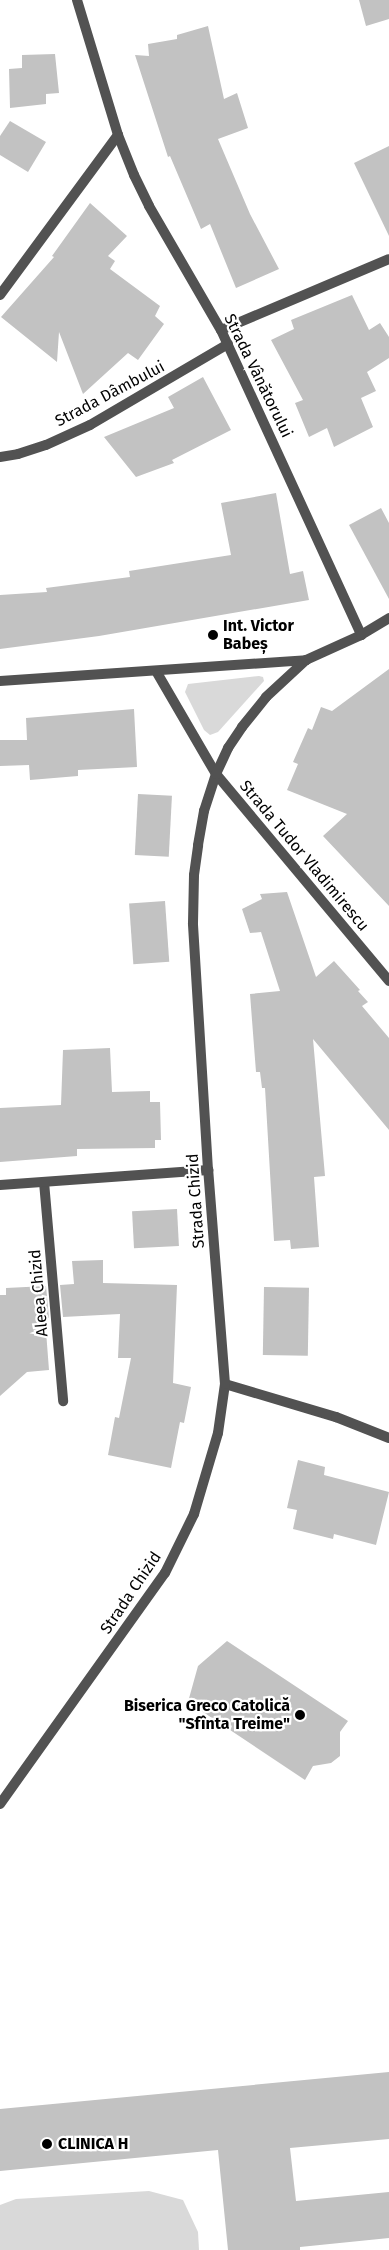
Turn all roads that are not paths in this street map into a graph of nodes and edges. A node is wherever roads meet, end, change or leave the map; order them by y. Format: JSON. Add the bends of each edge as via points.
{"nodes":[{"id":1,"x":77,"y":0,"type":"edge"},
{"id":2,"x":118,"y":135,"type":"junction"},
{"id":3,"x":389,"y":258,"type":"edge"},
{"id":4,"x":0,"y":295,"type":"edge"},
{"id":5,"x":221,"y":330,"type":"junction"},
{"id":6,"x":228,"y":344,"type":"junction"},
{"id":7,"x":0,"y":457,"type":"edge"},
{"id":8,"x":389,"y":618,"type":"edge"},
{"id":9,"x":361,"y":635,"type":"junction"},
{"id":10,"x":306,"y":660,"type":"junction"},
{"id":11,"x":156,"y":671,"type":"junction"},
{"id":12,"x":0,"y":681,"type":"edge"},
{"id":13,"x":216,"y":774,"type":"junction"},
{"id":14,"x":389,"y":981,"type":"edge"},
{"id":15,"x":208,"y":1170,"type":"junction"},
{"id":16,"x":44,"y":1182,"type":"junction"},
{"id":17,"x":0,"y":1185,"type":"edge"},
{"id":18,"x":225,"y":1384,"type":"junction"},
{"id":19,"x":63,"y":1401,"type":"dead end"},
{"id":20,"x":389,"y":1438,"type":"edge"},
{"id":21,"x":0,"y":1804,"type":"edge"}],
"edges":[{"from":1,"to":2,"type":"street","name":"Strada Vânătorului"},
{"from":2,"to":4,"type":"street"},
{"from":2,"to":5,"type":"street","name":"Strada Vânătorului","via":[[149,206]]},
{"from":3,"to":5,"type":"street"},
{"from":5,"to":6,"type":"street","name":"Strada Vânătorului"},
{"from":6,"to":7,"type":"street","name":"Strada Dâmbului","via":[[90,425],[46,444]]},
{"from":6,"to":9,"type":"street","name":"Strada Vânătorului"},
{"from":8,"to":9,"type":"street","name":"Strada Chizid"},
{"from":9,"to":10,"type":"street","name":"Strada Chizid"},
{"from":10,"to":11,"type":"street"},
{"from":10,"to":13,"type":"street","name":"Strada Chizid","via":[[266,697],[248,719],[228,748]]},
{"from":11,"to":12,"type":"street"},
{"from":11,"to":13,"type":"street","name":"Strada Tudor Vladimirescu"},
{"from":13,"to":14,"type":"street","name":"Strada Tudor Vladimirescu"},
{"from":13,"to":15,"type":"street","name":"Strada Chizid","via":[[204,811],[194,875],[193,923]]},
{"from":15,"to":16,"type":"street"},
{"from":15,"to":18,"type":"street","name":"Strada Chizid"},
{"from":16,"to":17,"type":"street"},
{"from":16,"to":19,"type":"street","name":"Aleea Chizid"},
{"from":18,"to":20,"type":"street","via":[[336,1416]]},
{"from":18,"to":21,"type":"street","name":"Strada Chizid","via":[[218,1433],[194,1514],[165,1573]]}]}
